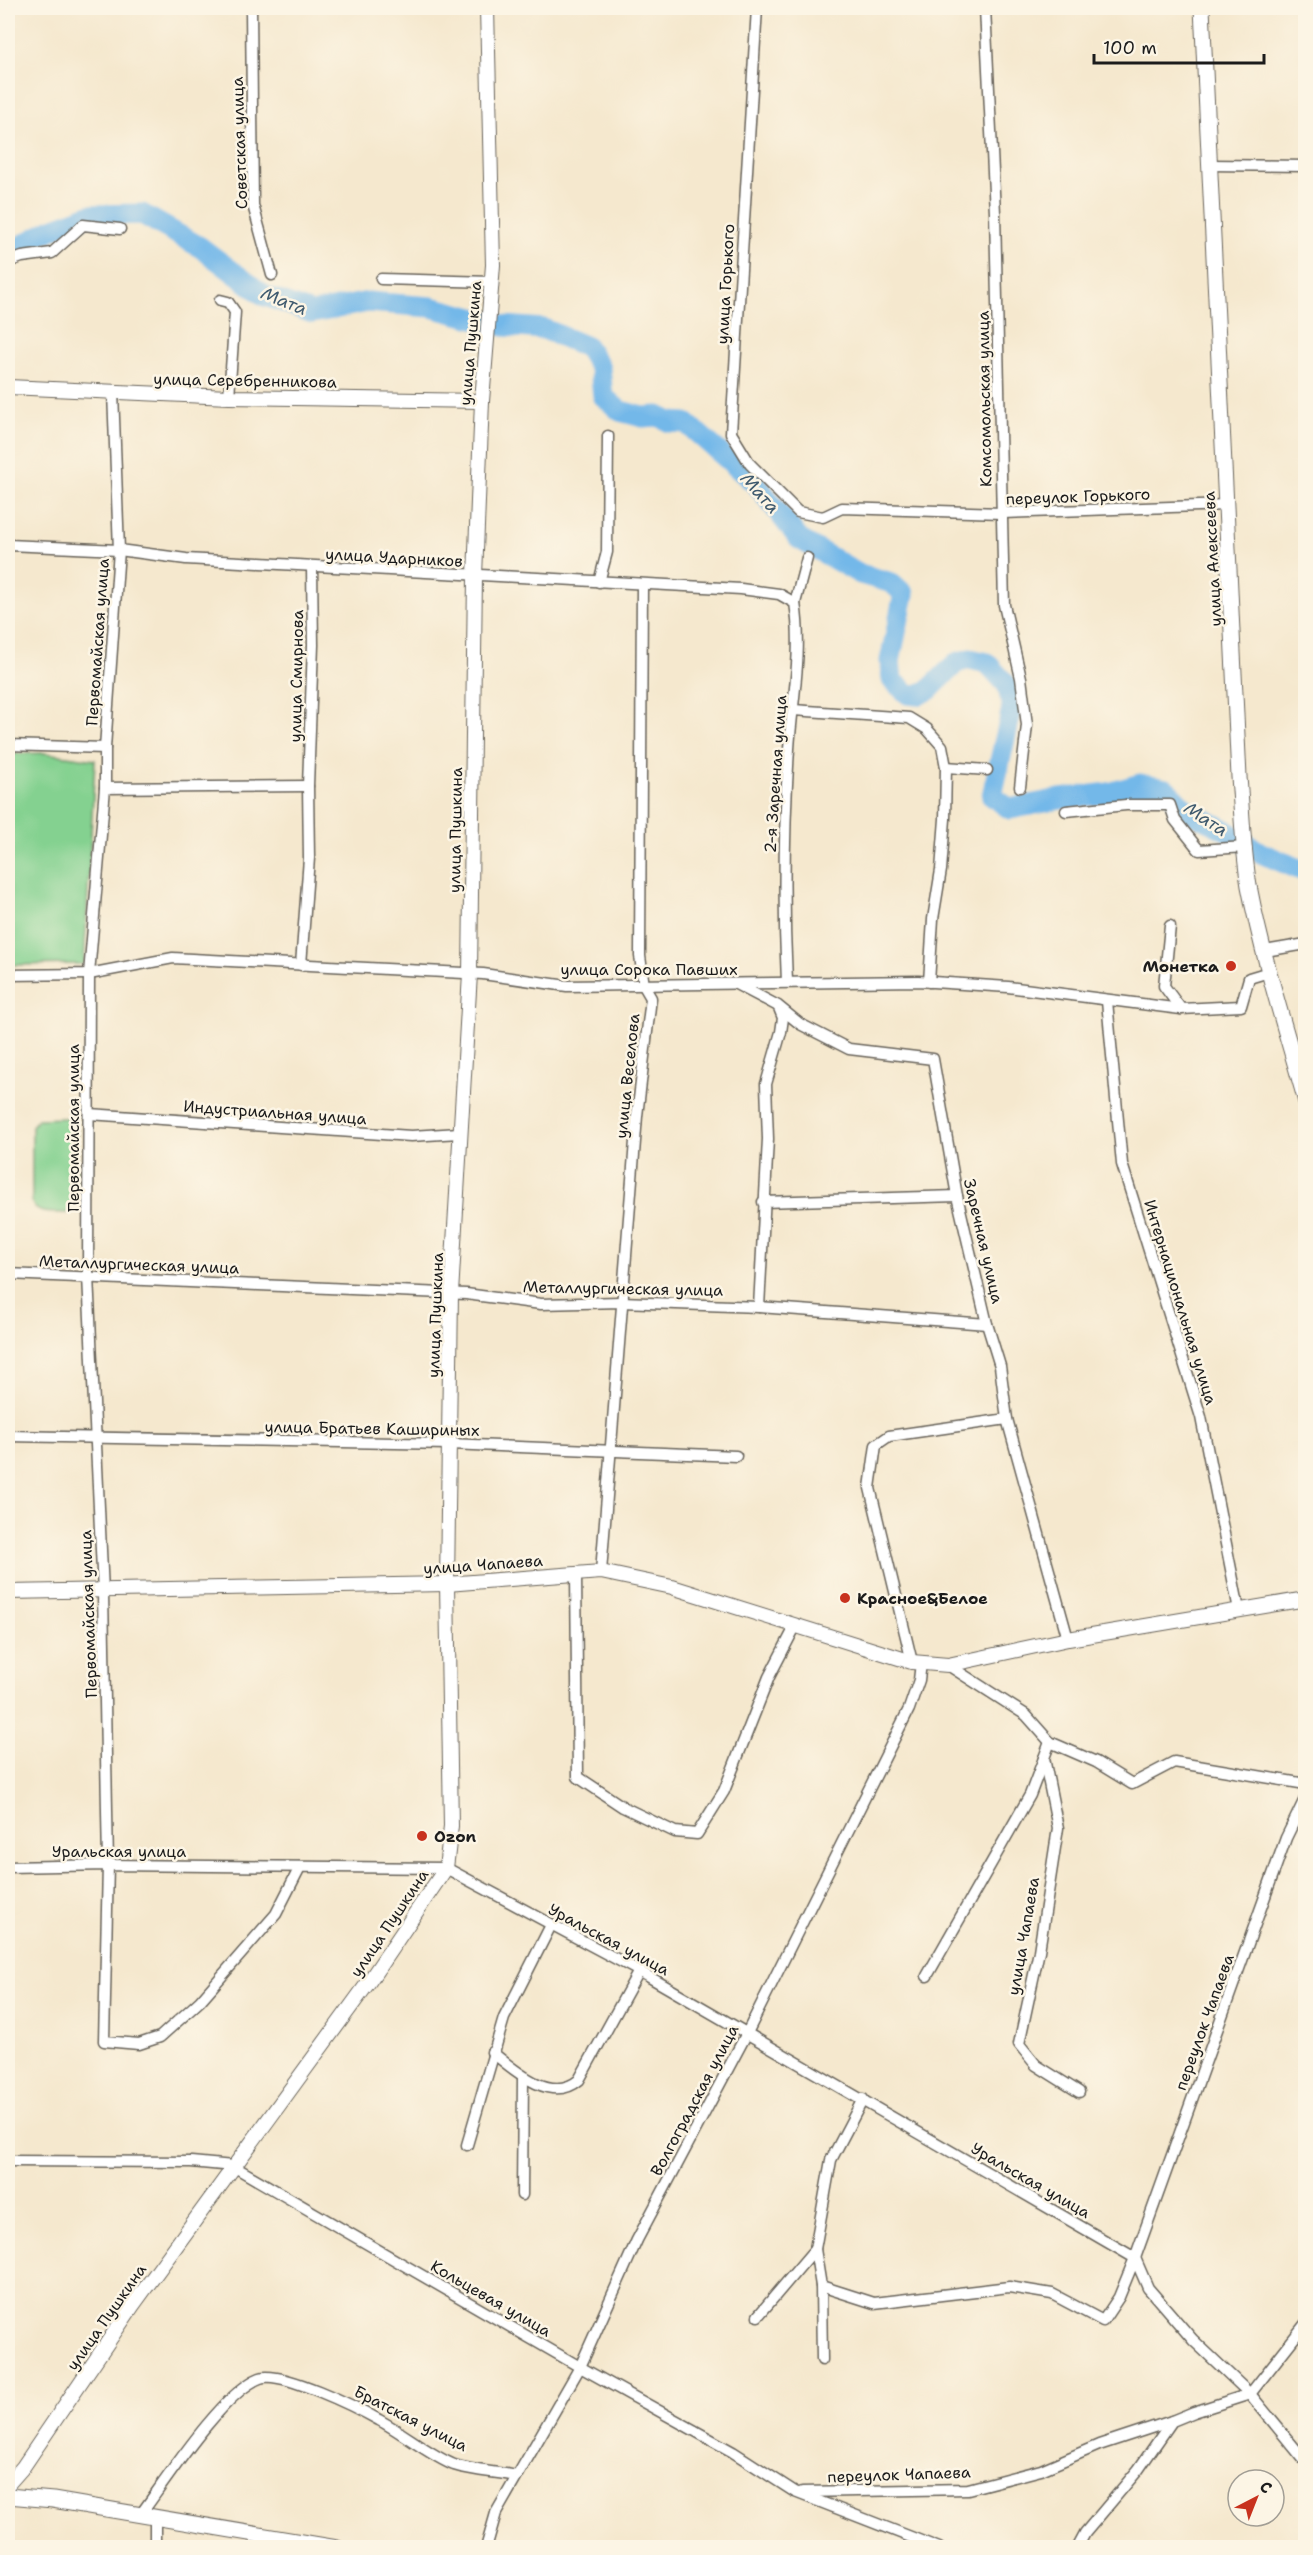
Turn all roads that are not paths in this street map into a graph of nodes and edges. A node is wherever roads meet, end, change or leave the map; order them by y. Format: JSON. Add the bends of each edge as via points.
{"nodes":[{"id":1,"x":251,"y":8,"type":"edge"},
{"id":2,"x":488,"y":8,"type":"edge"},
{"id":3,"x":757,"y":8,"type":"edge"},
{"id":4,"x":985,"y":8,"type":"edge"},
{"id":5,"x":1202,"y":8,"type":"edge"},
{"id":6,"x":1209,"y":165,"type":"junction"},
{"id":7,"x":1305,"y":166,"type":"edge"},
{"id":8,"x":120,"y":229,"type":"dead end"},
{"id":9,"x":8,"y":262,"type":"edge"},
{"id":10,"x":272,"y":275,"type":"dead end"},
{"id":11,"x":381,"y":279,"type":"dead end"},
{"id":12,"x":492,"y":282,"type":"junction"},
{"id":13,"x":220,"y":300,"type":"dead end"},
{"id":14,"x":8,"y":387,"type":"edge"},
{"id":15,"x":112,"y":392,"type":"junction"},
{"id":16,"x":230,"y":397,"type":"junction"},
{"id":17,"x":482,"y":401,"type":"junction"},
{"id":18,"x":608,"y":436,"type":"dead end"},
{"id":19,"x":1227,"y":506,"type":"junction"},
{"id":20,"x":1002,"y":513,"type":"junction"},
{"id":21,"x":823,"y":517,"type":"joint"},
{"id":22,"x":8,"y":545,"type":"edge"},
{"id":23,"x":118,"y":550,"type":"junction"},
{"id":24,"x":807,"y":558,"type":"dead end"},
{"id":25,"x":312,"y":567,"type":"junction"},
{"id":26,"x":475,"y":576,"type":"junction"},
{"id":27,"x":599,"y":582,"type":"junction"},
{"id":28,"x":642,"y":585,"type":"junction"},
{"id":29,"x":795,"y":603,"type":"junction"},
{"id":30,"x":793,"y":710,"type":"junction"},
{"id":31,"x":8,"y":744,"type":"edge"},
{"id":32,"x":105,"y":748,"type":"junction"},
{"id":33,"x":946,"y":767,"type":"junction"},
{"id":34,"x":987,"y":770,"type":"dead end"},
{"id":35,"x":308,"y":786,"type":"junction"},
{"id":36,"x":1020,"y":787,"type":"dead end"},
{"id":37,"x":105,"y":788,"type":"junction"},
{"id":38,"x":1066,"y":811,"type":"dead end"},
{"id":39,"x":1246,"y":851,"type":"junction"},
{"id":40,"x":1170,"y":926,"type":"dead end"},
{"id":41,"x":1305,"y":944,"type":"edge"},
{"id":42,"x":1264,"y":951,"type":"junction"},
{"id":43,"x":301,"y":965,"type":"junction"},
{"id":44,"x":1269,"y":972,"type":"junction"},
{"id":45,"x":88,"y":974,"type":"junction"},
{"id":46,"x":470,"y":974,"type":"junction"},
{"id":47,"x":8,"y":975,"type":"edge"},
{"id":48,"x":786,"y":982,"type":"junction"},
{"id":49,"x":929,"y":982,"type":"junction"},
{"id":50,"x":734,"y":984,"type":"junction"},
{"id":51,"x":644,"y":986,"type":"junction"},
{"id":52,"x":1107,"y":1001,"type":"junction"},
{"id":53,"x":778,"y":1006,"type":"junction"},
{"id":54,"x":1181,"y":1010,"type":"junction"},
{"id":55,"x":1305,"y":1102,"type":"edge"},
{"id":56,"x":89,"y":1114,"type":"junction"},
{"id":57,"x":459,"y":1133,"type":"junction"},
{"id":58,"x":957,"y":1196,"type":"junction"},
{"id":59,"x":763,"y":1202,"type":"junction"},
{"id":60,"x":8,"y":1274,"type":"edge"},
{"id":61,"x":88,"y":1276,"type":"junction"},
{"id":62,"x":452,"y":1294,"type":"junction"},
{"id":63,"x":621,"y":1302,"type":"junction"},
{"id":64,"x":759,"y":1307,"type":"junction"},
{"id":65,"x":987,"y":1324,"type":"junction"},
{"id":66,"x":1007,"y":1419,"type":"junction"},
{"id":67,"x":8,"y":1436,"type":"edge"},
{"id":68,"x":96,"y":1437,"type":"junction"},
{"id":69,"x":449,"y":1444,"type":"junction"},
{"id":70,"x":609,"y":1449,"type":"junction"},
{"id":71,"x":736,"y":1456,"type":"dead end"},
{"id":72,"x":601,"y":1572,"type":"junction"},
{"id":73,"x":576,"y":1574,"type":"junction"},
{"id":74,"x":447,"y":1584,"type":"junction"},
{"id":75,"x":8,"y":1592,"type":"edge"},
{"id":76,"x":104,"y":1592,"type":"junction"},
{"id":77,"x":1305,"y":1599,"type":"edge"},
{"id":78,"x":1239,"y":1610,"type":"junction"},
{"id":79,"x":796,"y":1625,"type":"junction"},
{"id":80,"x":1068,"y":1639,"type":"junction"},
{"id":81,"x":916,"y":1662,"type":"junction"},
{"id":82,"x":948,"y":1665,"type":"junction"},
{"id":83,"x":1050,"y":1743,"type":"junction"},
{"id":84,"x":1044,"y":1758,"type":"junction"},
{"id":85,"x":1305,"y":1784,"type":"edge"},
{"id":86,"x":1305,"y":1797,"type":"edge"},
{"id":87,"x":108,"y":1865,"type":"junction"},
{"id":88,"x":8,"y":1867,"type":"edge"},
{"id":89,"x":300,"y":1868,"type":"junction"},
{"id":90,"x":446,"y":1868,"type":"junction"},
{"id":91,"x":551,"y":1925,"type":"junction"},
{"id":92,"x":639,"y":1971,"type":"junction"},
{"id":93,"x":927,"y":1976,"type":"dead end"},
{"id":94,"x":747,"y":2033,"type":"junction"},
{"id":95,"x":492,"y":2052,"type":"junction"},
{"id":96,"x":524,"y":2077,"type":"junction"},
{"id":97,"x":1079,"y":2092,"type":"dead end"},
{"id":98,"x":863,"y":2099,"type":"junction"},
{"id":99,"x":467,"y":2145,"type":"dead end"},
{"id":100,"x":8,"y":2161,"type":"edge"},
{"id":101,"x":233,"y":2166,"type":"junction"},
{"id":102,"x":522,"y":2195,"type":"dead end"},
{"id":103,"x":815,"y":2249,"type":"junction"},
{"id":104,"x":1135,"y":2258,"type":"junction"},
{"id":105,"x":820,"y":2286,"type":"junction"},
{"id":106,"x":758,"y":2316,"type":"dead end"},
{"id":107,"x":1305,"y":2324,"type":"edge"},
{"id":108,"x":822,"y":2360,"type":"dead end"},
{"id":109,"x":580,"y":2367,"type":"junction"},
{"id":110,"x":1250,"y":2394,"type":"junction"},
{"id":111,"x":1172,"y":2421,"type":"junction"},
{"id":112,"x":1305,"y":2462,"type":"edge"},
{"id":113,"x":517,"y":2476,"type":"junction"},
{"id":114,"x":8,"y":2484,"type":"edge"},
{"id":115,"x":795,"y":2492,"type":"junction"},
{"id":116,"x":8,"y":2496,"type":"edge"},
{"id":117,"x":148,"y":2516,"type":"junction"},
{"id":118,"x":155,"y":2547,"type":"edge"},
{"id":119,"x":337,"y":2547,"type":"edge"},
{"id":120,"x":486,"y":2547,"type":"edge"},
{"id":121,"x":939,"y":2547,"type":"edge"},
{"id":122,"x":1077,"y":2547,"type":"edge"}],
"edges":[{"from":1,"to":10,"type":"street","name":"Советская улица","via":[[253,205]]},
{"from":2,"to":12,"type":"street","name":"улица Пушкина"},
{"from":3,"to":21,"type":"street","name":"улица Горького","via":[[731,433],[750,464],[798,512]]},
{"from":4,"to":20,"type":"street","name":"Комсомольская улица","via":[[995,213]]},
{"from":5,"to":6,"type":"main road","name":"улица Алексеева"},
{"from":6,"to":7,"type":"street"},
{"from":6,"to":19,"type":"main road","name":"улица Алексеева"},
{"from":8,"to":9,"type":"street","via":[[83,225],[52,253]]},
{"from":11,"to":12,"type":"street"},
{"from":12,"to":17,"type":"street","name":"улица Пушкина"},
{"from":13,"to":16,"type":"street","via":[[228,302],[235,312]]},
{"from":14,"to":15,"type":"street","name":"улица Серебренникова"},
{"from":15,"to":16,"type":"street","name":"улица Серебренникова"},
{"from":15,"to":23,"type":"street","name":"Первомайская улица"},
{"from":16,"to":17,"type":"street","name":"улица Серебренникова"},
{"from":17,"to":26,"type":"street","name":"улица Пушкина"},
{"from":18,"to":27,"type":"street","via":[[607,552]]},
{"from":19,"to":20,"type":"street","name":"переулок Горького"},
{"from":19,"to":39,"type":"main road","name":"улица Алексеева"},
{"from":20,"to":21,"type":"street","name":"переулок Горького","via":[[842,508]]},
{"from":20,"to":36,"type":"street","name":"Комсомольская улица","via":[[1004,605],[1022,678],[1027,725]]},
{"from":22,"to":23,"type":"street","name":"улица Ударников"},
{"from":23,"to":25,"type":"street","name":"улица Ударников","via":[[186,559]]},
{"from":23,"to":32,"type":"street","name":"Первомайская улица"},
{"from":24,"to":29,"type":"street","name":"2-я Заречная улица"},
{"from":25,"to":26,"type":"street","name":"улица Ударников"},
{"from":25,"to":35,"type":"street","name":"улица Смирнова"},
{"from":26,"to":27,"type":"street","name":"улица Ударников"},
{"from":26,"to":46,"type":"street","name":"улица Пушкина"},
{"from":27,"to":28,"type":"street","name":"улица Ударников"},
{"from":28,"to":29,"type":"street","name":"улица Ударников","via":[[741,589],[778,594]]},
{"from":28,"to":51,"type":"street","name":"улица Веселова","via":[[640,956]]},
{"from":29,"to":30,"type":"street","name":"2-я Заречная улица","via":[[798,668]]},
{"from":30,"to":33,"type":"street","via":[[909,718],[927,729],[942,747]]},
{"from":30,"to":48,"type":"street","name":"2-я Заречная улица","via":[[785,808]]},
{"from":31,"to":32,"type":"street"},
{"from":32,"to":37,"type":"street","name":"Первомайская улица"},
{"from":33,"to":34,"type":"street"},
{"from":33,"to":49,"type":"street","via":[[942,860]]},
{"from":35,"to":37,"type":"street"},
{"from":35,"to":43,"type":"street","name":"улица Смирнова","via":[[309,858]]},
{"from":37,"to":45,"type":"street","name":"Первомайская улица"},
{"from":38,"to":39,"type":"street","via":[[1170,805],[1175,820],[1200,850]]},
{"from":39,"to":42,"type":"main road","name":"улица Алексеева","via":[[1249,885]]},
{"from":40,"to":54,"type":"street","via":[[1164,986]]},
{"from":41,"to":42,"type":"street"},
{"from":42,"to":44,"type":"main road","name":"улица Алексеева"},
{"from":43,"to":45,"type":"street","name":"улица Сорока Павших","via":[[172,958]]},
{"from":43,"to":46,"type":"street","name":"улица Сорока Павших"},
{"from":44,"to":54,"type":"street","name":"улица Сорока Павших","via":[[1249,978],[1241,1006]]},
{"from":44,"to":55,"type":"main road","name":"улица Алексеева"},
{"from":45,"to":47,"type":"street","name":"улица Сорока Павших"},
{"from":45,"to":56,"type":"street","name":"Первомайская улица"},
{"from":46,"to":51,"type":"street","name":"улица Сорока Павших","via":[[567,986]]},
{"from":46,"to":57,"type":"street","name":"улица Пушкина"},
{"from":48,"to":49,"type":"street","name":"улица Сорока Павших"},
{"from":48,"to":50,"type":"street","name":"улица Сорока Павших"},
{"from":49,"to":52,"type":"street","name":"улица Сорока Павших","via":[[1008,987]]},
{"from":50,"to":51,"type":"street","name":"улица Сорока Павших"},
{"from":50,"to":53,"type":"street","name":"Заречная улица"},
{"from":51,"to":63,"type":"street","name":"улица Веселова","via":[[651,998]]},
{"from":52,"to":54,"type":"street","name":"улица Сорока Павших"},
{"from":52,"to":78,"type":"street","name":"Интернациональная улица","via":[[1122,1164],[1201,1417]]},
{"from":53,"to":58,"type":"street","name":"Заречная улица","via":[[800,1024],[849,1049],[933,1059]]},
{"from":53,"to":59,"type":"street","via":[[783,1018],[766,1084],[768,1139]]},
{"from":56,"to":57,"type":"street","name":"Индустриальная улица","via":[[411,1136]]},
{"from":56,"to":61,"type":"street","name":"Первомайская улица"},
{"from":57,"to":62,"type":"street","name":"улица Пушкина"},
{"from":58,"to":59,"type":"street"},
{"from":58,"to":65,"type":"street","name":"Заречная улица"},
{"from":59,"to":64,"type":"street"},
{"from":60,"to":61,"type":"street","name":"Металлургическая улица"},
{"from":61,"to":62,"type":"street","name":"Металлургическая улица"},
{"from":61,"to":68,"type":"street","name":"Первомайская улица"},
{"from":62,"to":63,"type":"street","name":"Металлургическая улица","via":[[541,1305]]},
{"from":62,"to":69,"type":"street","name":"улица Пушкина"},
{"from":63,"to":64,"type":"street","name":"Металлургическая улица"},
{"from":63,"to":70,"type":"street","name":"улица Веселова"},
{"from":64,"to":65,"type":"street","name":"Металлургическая улица"},
{"from":65,"to":66,"type":"street","name":"Заречная улица","via":[[1000,1366]]},
{"from":66,"to":80,"type":"street","name":"Заречная улица"},
{"from":66,"to":81,"type":"street","via":[[889,1436],[876,1444],[870,1488]]},
{"from":67,"to":68,"type":"street","name":"улица Братьев Кашириных"},
{"from":68,"to":69,"type":"street","name":"улица Братьев Кашириных"},
{"from":68,"to":76,"type":"street","name":"Первомайская улица"},
{"from":69,"to":70,"type":"street","name":"улица Братьев Кашириных"},
{"from":69,"to":74,"type":"street","name":"улица Пушкина"},
{"from":70,"to":71,"type":"street","name":"улица Братьев Кашириных"},
{"from":70,"to":72,"type":"street","name":"улица Веселова"},
{"from":72,"to":73,"type":"street","name":"улица Чапаева"},
{"from":72,"to":79,"type":"street","name":"улица Чапаева","via":[[672,1587]]},
{"from":73,"to":74,"type":"street","name":"улица Чапаева"},
{"from":73,"to":79,"type":"street","via":[[578,1777],[623,1806],[675,1832],[698,1834],[724,1791],[769,1677]]},
{"from":74,"to":76,"type":"street","name":"улица Чапаева"},
{"from":74,"to":90,"type":"street","name":"улица Пушкина","via":[[451,1826]]},
{"from":75,"to":76,"type":"street","name":"улица Чапаева"},
{"from":76,"to":87,"type":"street","name":"Первомайская улица"},
{"from":77,"to":78,"type":"street","name":"улица Чапаева"},
{"from":78,"to":80,"type":"street","name":"улица Чапаева"},
{"from":79,"to":81,"type":"street","name":"улица Чапаева"},
{"from":80,"to":82,"type":"street","name":"улица Чапаева"},
{"from":81,"to":82,"type":"street","name":"улица Чапаева"},
{"from":81,"to":94,"type":"street","name":"Волгоградская улица","via":[[919,1680],[909,1709]]},
{"from":82,"to":83,"type":"street","name":"улица Чапаева","via":[[1026,1715]]},
{"from":83,"to":84,"type":"street"},
{"from":83,"to":85,"type":"street","name":"улица Чапаева","via":[[1096,1762],[1132,1784],[1174,1762]]},
{"from":84,"to":93,"type":"street","via":[[1030,1795]]},
{"from":84,"to":97,"type":"street","name":"улица Чапаева","via":[[1058,1828],[1039,1951],[1019,2044],[1036,2065]]},
{"from":86,"to":104,"type":"street","name":"переулок Чапаева","via":[[1286,1838]]},
{"from":87,"to":88,"type":"street","name":"Уральская улица"},
{"from":87,"to":89,"type":"street","name":"Уральская улица"},
{"from":87,"to":89,"type":"street","name":"Первомайская улица","via":[[104,2041],[139,2044],[160,2037],[200,2001],[276,1914]]},
{"from":89,"to":90,"type":"street","name":"Уральская улица"},
{"from":90,"to":91,"type":"street","name":"Уральская улица"},
{"from":90,"to":101,"type":"street","name":"улица Пушкина","via":[[368,1983]]},
{"from":91,"to":92,"type":"street","name":"Уральская улица"},
{"from":91,"to":95,"type":"street","via":[[504,2018]]},
{"from":92,"to":94,"type":"street","name":"Уральская улица"},
{"from":92,"to":96,"type":"street","via":[[579,2080],[572,2086],[549,2087]]},
{"from":94,"to":98,"type":"street","name":"Уральская улица"},
{"from":94,"to":109,"type":"street","name":"Волгоградская улица","via":[[637,2240]]},
{"from":95,"to":96,"type":"street"},
{"from":95,"to":99,"type":"street"},
{"from":96,"to":102,"type":"street"},
{"from":98,"to":103,"type":"street","via":[[831,2160]]},
{"from":98,"to":104,"type":"street","name":"Уральская улица"},
{"from":100,"to":101,"type":"street","name":"Кольцевая улица","via":[[191,2162]]},
{"from":101,"to":109,"type":"street","name":"Кольцевая улица"},
{"from":101,"to":114,"type":"street","name":"улица Пушкина"},
{"from":103,"to":105,"type":"street"},
{"from":103,"to":106,"type":"street"},
{"from":104,"to":105,"type":"street","via":[[1119,2297],[1103,2321],[1052,2294],[1009,2287],[874,2303]]},
{"from":104,"to":110,"type":"street","via":[[1148,2288],[1193,2340]]},
{"from":105,"to":108,"type":"street"},
{"from":107,"to":110,"type":"street"},
{"from":109,"to":113,"type":"street","name":"Волгоградская улица"},
{"from":109,"to":115,"type":"street","name":"Кольцевая улица","via":[[733,2452]]},
{"from":110,"to":111,"type":"street","name":"переулок Чапаева"},
{"from":110,"to":112,"type":"street"},
{"from":111,"to":115,"type":"street","name":"переулок Чапаева","via":[[1099,2445],[1041,2470],[968,2489]]},
{"from":111,"to":122,"type":"street"},
{"from":113,"to":117,"type":"street","name":"Братская улица","via":[[453,2464],[379,2420],[294,2381],[278,2376],[261,2377],[235,2396],[206,2427]]},
{"from":113,"to":120,"type":"street","name":"Волгоградская улица","via":[[496,2513]]},
{"from":115,"to":121,"type":"street","name":"Кольцевая улица"},
{"from":116,"to":117,"type":"main road"},
{"from":117,"to":118,"type":"street"},
{"from":117,"to":119,"type":"main road"}]}
